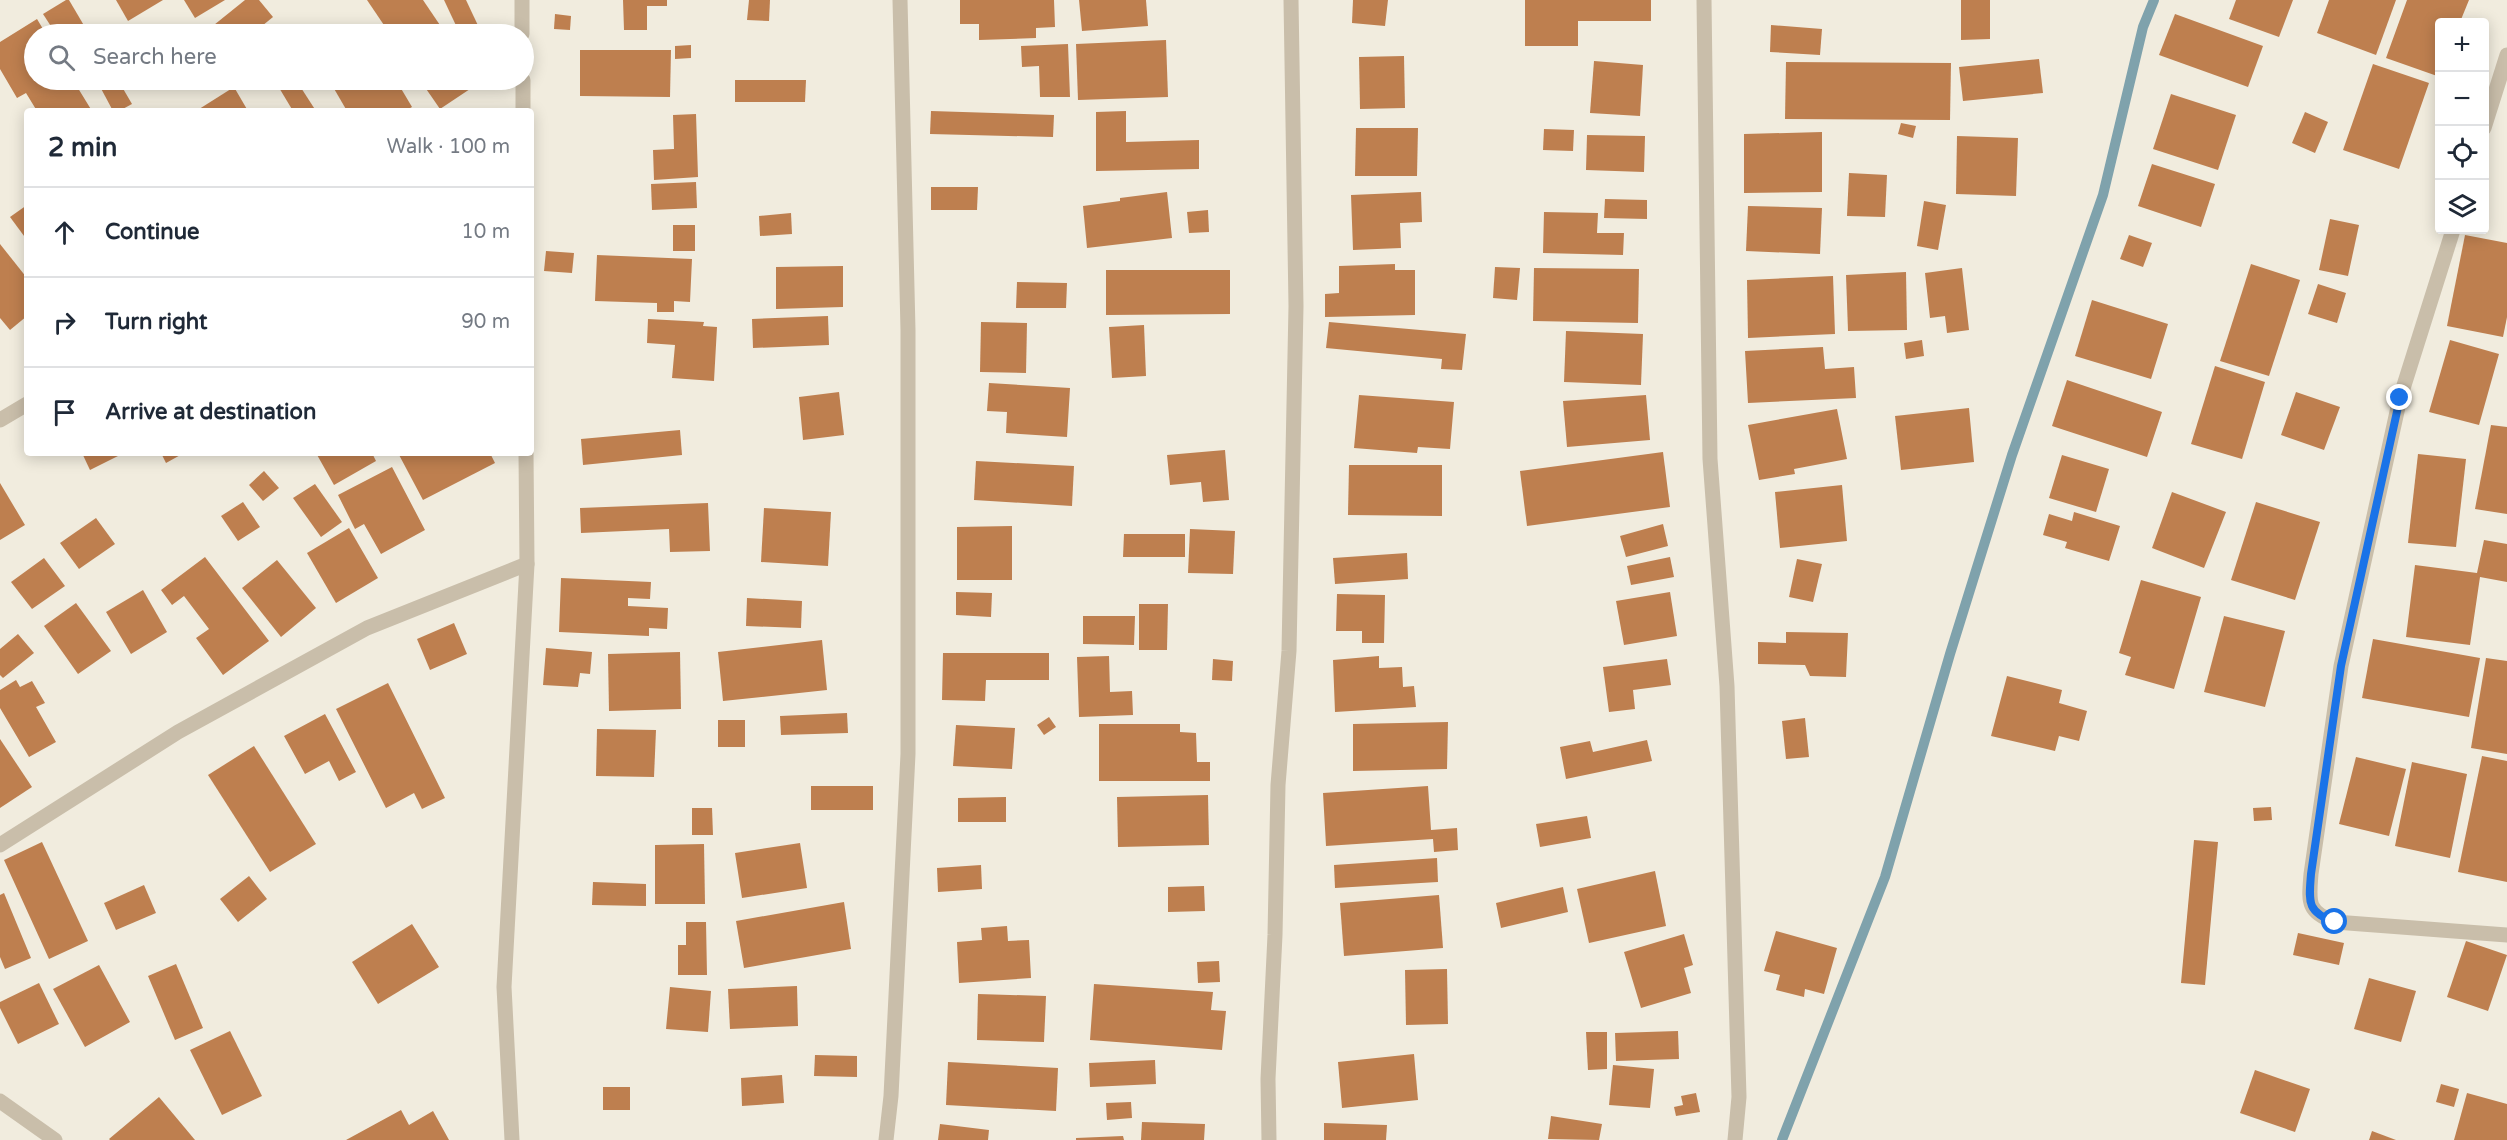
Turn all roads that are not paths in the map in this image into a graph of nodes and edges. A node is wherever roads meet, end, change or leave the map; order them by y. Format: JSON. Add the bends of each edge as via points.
{"nodes":[{"id":1,"x":522,"y":0,"type":"edge"},
{"id":2,"x":900,"y":0,"type":"edge"},
{"id":3,"x":1291,"y":0,"type":"edge"},
{"id":4,"x":1704,"y":0,"type":"edge"},
{"id":5,"x":522,"y":24,"type":"edge"},
{"id":6,"x":2507,"y":55,"type":"edge"},
{"id":7,"x":523,"y":90,"type":"edge"},
{"id":8,"x":523,"y":108,"type":"edge"},
{"id":9,"x":2485,"y":126,"type":"edge"},
{"id":10,"x":2452,"y":234,"type":"edge"},
{"id":11,"x":24,"y":406,"type":"edge"},
{"id":12,"x":0,"y":420,"type":"edge"},
{"id":13,"x":526,"y":456,"type":"edge"},
{"id":14,"x":527,"y":564,"type":"junction"},
{"id":15,"x":0,"y":845,"type":"edge"},
{"id":16,"x":2507,"y":935,"type":"edge"},
{"id":17,"x":0,"y":1101,"type":"edge"},
{"id":18,"x":55,"y":1140,"type":"edge"},
{"id":19,"x":512,"y":1140,"type":"edge"},
{"id":20,"x":886,"y":1140,"type":"edge"},
{"id":21,"x":1269,"y":1140,"type":"edge"},
{"id":22,"x":1735,"y":1140,"type":"edge"}],
"edges":[{"from":1,"to":5,"type":"street"},
{"from":2,"to":20,"type":"street","via":[[908,330],[908,754]]},
{"from":3,"to":21,"type":"street","via":[[1296,306],[1288,651],[1278,785]]},
{"from":4,"to":22,"type":"street","via":[[1710,459],[1727,686],[1739,1097]]},
{"from":6,"to":9,"type":"street"},
{"from":7,"to":8,"type":"street"},
{"from":10,"to":16,"type":"street","via":[[2400,398],[2341,666],[2309,901],[2319,916],[2335,922]]},
{"from":11,"to":12,"type":"street"},
{"from":13,"to":14,"type":"street"},
{"from":14,"to":15,"type":"street","via":[[367,628],[178,732]]},
{"from":14,"to":19,"type":"street","via":[[504,987]]},
{"from":17,"to":18,"type":"street"}]}
